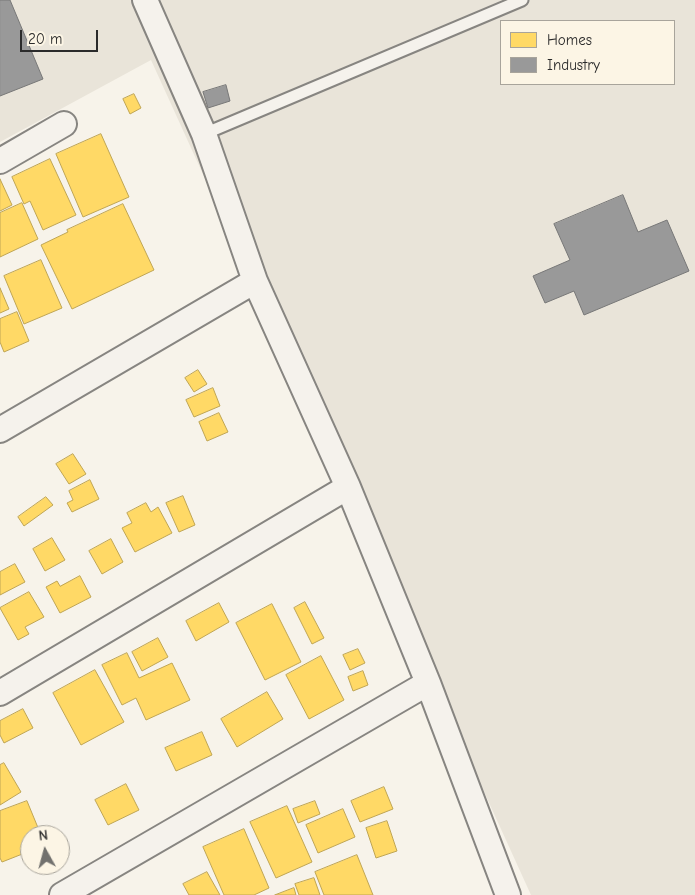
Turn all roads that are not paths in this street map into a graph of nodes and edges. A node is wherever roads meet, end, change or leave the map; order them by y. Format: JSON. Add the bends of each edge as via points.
{"nodes":[{"id":1,"x":146,"y":0,"type":"edge"},
{"id":2,"x":522,"y":0,"type":"edge"},
{"id":3,"x":64,"y":124,"type":"dead end"},
{"id":4,"x":204,"y":134,"type":"junction"},
{"id":5,"x":0,"y":161,"type":"edge"},
{"id":6,"x":255,"y":281,"type":"junction"},
{"id":7,"x":0,"y":430,"type":"edge"},
{"id":8,"x":348,"y":487,"type":"junction"},
{"id":9,"x":428,"y":683,"type":"junction"},
{"id":10,"x":0,"y":693,"type":"edge"},
{"id":11,"x":62,"y":895,"type":"edge"},
{"id":12,"x":508,"y":895,"type":"edge"}],
"edges":[{"from":1,"to":4,"type":"street"},
{"from":2,"to":4,"type":"lane"},
{"from":3,"to":5,"type":"street"},
{"from":4,"to":6,"type":"street"},
{"from":6,"to":7,"type":"street"},
{"from":6,"to":8,"type":"street"},
{"from":8,"to":9,"type":"street"},
{"from":8,"to":10,"type":"street"},
{"from":9,"to":11,"type":"street"},
{"from":9,"to":12,"type":"street"}]}
